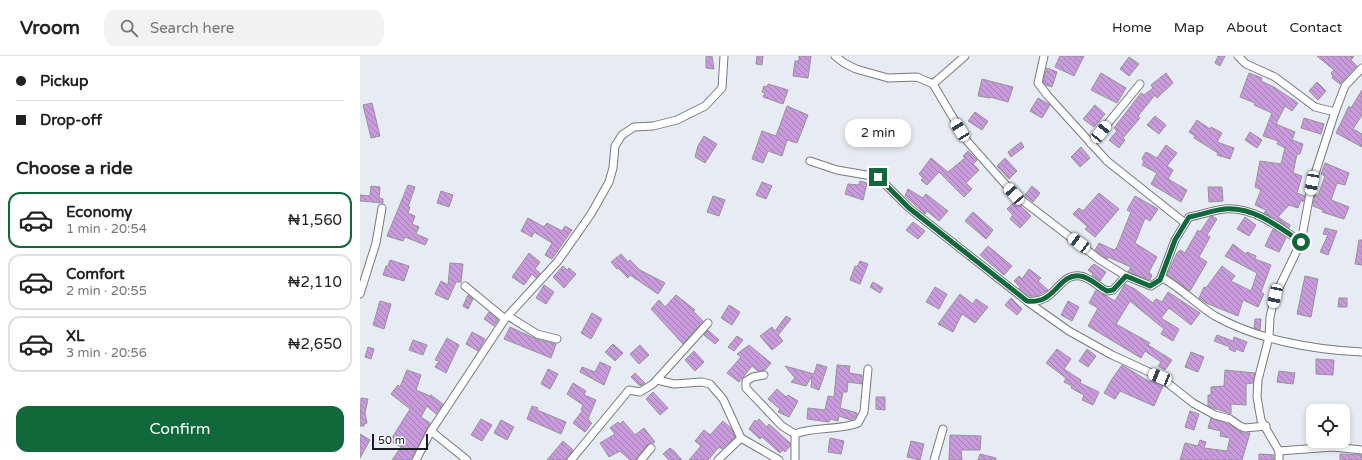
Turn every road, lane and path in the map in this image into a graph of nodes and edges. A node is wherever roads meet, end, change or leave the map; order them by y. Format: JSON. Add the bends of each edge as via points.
{"nodes":[{"id":1,"x":724,"y":56,"type":"edge"},
{"id":2,"x":835,"y":56,"type":"edge"},
{"id":3,"x":965,"y":56,"type":"edge"},
{"id":4,"x":1044,"y":56,"type":"edge"},
{"id":5,"x":1238,"y":56,"type":"edge"},
{"id":6,"x":1362,"y":68,"type":"edge"},
{"id":7,"x":933,"y":84,"type":"junction"},
{"id":8,"x":1140,"y":84,"type":"dead end"},
{"id":9,"x":1335,"y":112,"type":"junction"},
{"id":10,"x":1091,"y":144,"type":"junction"},
{"id":11,"x":810,"y":161,"type":"dead end"},
{"id":12,"x":382,"y":208,"type":"dead end"},
{"id":13,"x":1185,"y":223,"type":"junction"},
{"id":14,"x":1301,"y":242,"type":"junction"},
{"id":15,"x":1126,"y":276,"type":"junction"},
{"id":16,"x":1160,"y":280,"type":"junction"},
{"id":17,"x":465,"y":286,"type":"dead end"},
{"id":18,"x":360,"y":294,"type":"edge"},
{"id":19,"x":1027,"y":301,"type":"junction"},
{"id":20,"x":507,"y":318,"type":"junction"},
{"id":21,"x":708,"y":323,"type":"dead end"},
{"id":22,"x":1269,"y":337,"type":"junction"},
{"id":23,"x":557,"y":339,"type":"dead end"},
{"id":24,"x":1362,"y":352,"type":"edge"},
{"id":25,"x":868,"y":369,"type":"dead end"},
{"id":26,"x":764,"y":375,"type":"dead end"},
{"id":27,"x":656,"y":380,"type":"junction"},
{"id":28,"x":1266,"y":426,"type":"junction"},
{"id":29,"x":943,"y":429,"type":"dead end"},
{"id":30,"x":431,"y":431,"type":"junction"},
{"id":31,"x":795,"y":434,"type":"junction"},
{"id":32,"x":740,"y":438,"type":"junction"},
{"id":33,"x":651,"y":448,"type":"dead end"},
{"id":34,"x":1362,"y":450,"type":"edge"},
{"id":35,"x":1279,"y":452,"type":"junction"},
{"id":36,"x":416,"y":460,"type":"edge"},
{"id":37,"x":467,"y":460,"type":"edge"},
{"id":38,"x":571,"y":460,"type":"edge"},
{"id":39,"x":641,"y":460,"type":"edge"},
{"id":40,"x":718,"y":460,"type":"edge"},
{"id":41,"x":779,"y":460,"type":"edge"},
{"id":42,"x":795,"y":460,"type":"edge"},
{"id":43,"x":934,"y":460,"type":"edge"},
{"id":44,"x":1279,"y":460,"type":"edge"}],
"edges":[{"from":1,"to":20,"type":"street","via":[[722,88],[705,106],[677,120],[653,126],[634,127],[622,135],[615,146],[609,182],[591,214],[558,261]]},
{"from":2,"to":7,"type":"street","via":[[850,66],[888,78],[917,77]]},
{"from":3,"to":7,"type":"street"},
{"from":4,"to":10,"type":"street","via":[[1038,83]]},
{"from":5,"to":9,"type":"street","via":[[1246,64],[1275,77],[1315,107]]},
{"from":6,"to":9,"type":"street","via":[[1345,86]]},
{"from":7,"to":15,"type":"street","via":[[967,142],[1014,194],[1100,260]]},
{"from":8,"to":10,"type":"street"},
{"from":9,"to":14,"type":"street","via":[[1312,183]]},
{"from":10,"to":13,"type":"street","via":[[1107,161]]},
{"from":11,"to":19,"type":"street","via":[[837,170],[878,177],[909,208]]},
{"from":12,"to":18,"type":"street","via":[[376,243]]},
{"from":13,"to":14,"type":"street","via":[[1189,217],[1225,209],[1241,210],[1265,218]]},
{"from":13,"to":16,"type":"street","via":[[1175,240]]},
{"from":14,"to":22,"type":"street","via":[[1275,296]]},
{"from":15,"to":16,"type":"street","via":[[1150,286]]},
{"from":15,"to":19,"type":"street","via":[[1113,290],[1107,291],[1084,277],[1073,276],[1063,282],[1048,298]]},
{"from":16,"to":22,"type":"street","via":[[1167,280],[1216,316],[1247,332]]},
{"from":17,"to":20,"type":"street"},
{"from":19,"to":28,"type":"street","via":[[1069,331],[1112,355],[1160,377],[1193,403],[1245,428]]},
{"from":20,"to":23,"type":"street","via":[[537,334]]},
{"from":20,"to":30,"type":"street"},
{"from":21,"to":27,"type":"street"},
{"from":22,"to":24,"type":"street","via":[[1324,350]]},
{"from":22,"to":28,"type":"street","via":[[1258,380],[1257,397],[1261,420]]},
{"from":25,"to":31,"type":"street","via":[[864,412],[858,423],[844,428]]},
{"from":26,"to":31,"type":"street","via":[[746,381],[746,388],[782,426]]},
{"from":27,"to":32,"type":"street","via":[[674,384],[710,384],[723,399]]},
{"from":27,"to":38,"type":"street","via":[[640,392],[629,390]]},
{"from":28,"to":35,"type":"street"},
{"from":29,"to":43,"type":"street"},
{"from":30,"to":36,"type":"street"},
{"from":30,"to":37,"type":"street"},
{"from":31,"to":42,"type":"street"},
{"from":32,"to":40,"type":"street"},
{"from":32,"to":41,"type":"street"},
{"from":33,"to":39,"type":"street"},
{"from":34,"to":35,"type":"street","via":[[1333,447]]},
{"from":35,"to":44,"type":"street"}]}
